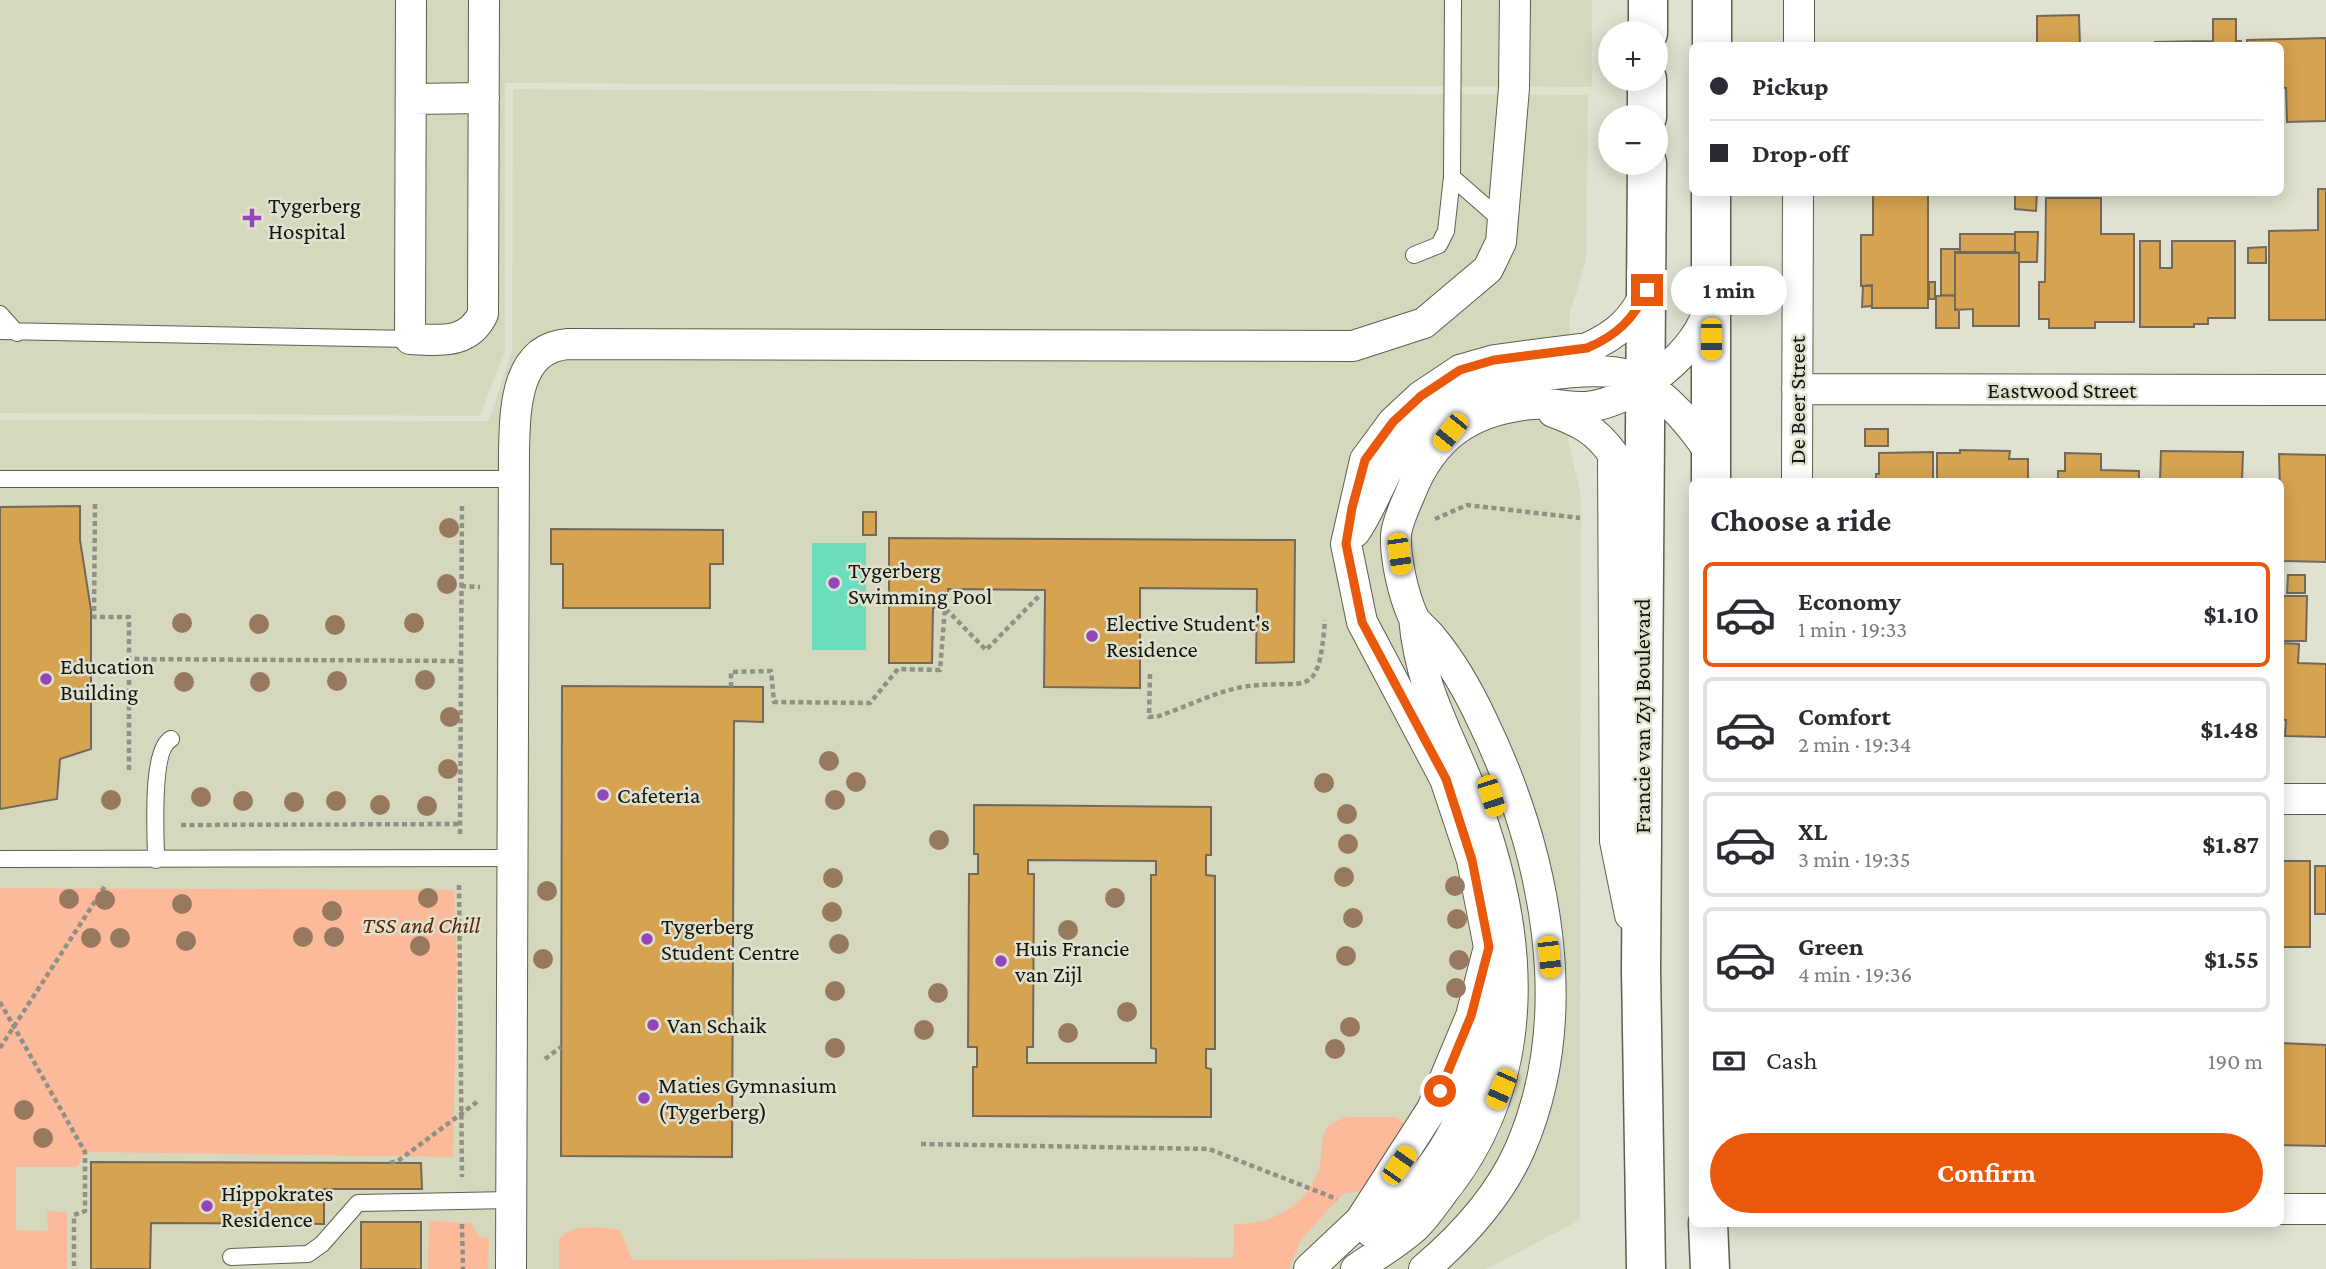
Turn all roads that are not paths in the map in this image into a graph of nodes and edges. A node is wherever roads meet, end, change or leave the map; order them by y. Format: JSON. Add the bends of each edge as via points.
{"nodes":[{"id":1,"x":411,"y":0,"type":"edge"},
{"id":2,"x":484,"y":0,"type":"edge"},
{"id":3,"x":1453,"y":0,"type":"edge"},
{"id":4,"x":1515,"y":0,"type":"edge"},
{"id":5,"x":1648,"y":0,"type":"edge"},
{"id":6,"x":1712,"y":0,"type":"edge"},
{"id":7,"x":1799,"y":0,"type":"edge"},
{"id":8,"x":1648,"y":21,"type":"edge"},
{"id":9,"x":1712,"y":42,"type":"edge"},
{"id":10,"x":1799,"y":42,"type":"edge"},
{"id":11,"x":484,"y":98,"type":"junction"},
{"id":12,"x":411,"y":99,"type":"junction"},
{"id":13,"x":1647,"y":175,"type":"edge"},
{"id":14,"x":1451,"y":177,"type":"junction"},
{"id":15,"x":1711,"y":196,"type":"edge"},
{"id":16,"x":1798,"y":196,"type":"edge"},
{"id":17,"x":1501,"y":220,"type":"junction"},
{"id":18,"x":1414,"y":255,"type":"dead end"},
{"id":19,"x":1647,"y":290,"type":"junction"},
{"id":20,"x":1711,"y":291,"type":"junction"},
{"id":21,"x":0,"y":314,"type":"edge"},
{"id":22,"x":0,"y":322,"type":"edge"},
{"id":23,"x":8,"y":332,"type":"edge"},
{"id":24,"x":410,"y":339,"type":"junction"},
{"id":25,"x":1644,"y":385,"type":"junction"},
{"id":26,"x":1797,"y":389,"type":"junction"},
{"id":27,"x":2326,"y":390,"type":"edge"},
{"id":28,"x":1534,"y":404,"type":"junction"},
{"id":29,"x":1711,"y":468,"type":"edge"},
{"id":30,"x":1797,"y":478,"type":"edge"},
{"id":31,"x":0,"y":479,"type":"edge"},
{"id":32,"x":513,"y":479,"type":"junction"},
{"id":33,"x":1346,"y":544,"type":"junction"},
{"id":34,"x":1414,"y":618,"type":"junction"},
{"id":35,"x":171,"y":739,"type":"dead end"},
{"id":36,"x":2284,"y":799,"type":"edge"},
{"id":37,"x":2326,"y":799,"type":"edge"},
{"id":38,"x":511,"y":858,"type":"junction"},
{"id":39,"x":0,"y":859,"type":"edge"},
{"id":40,"x":156,"y":859,"type":"junction"},
{"id":41,"x":1489,"y":947,"type":"junction"},
{"id":42,"x":1641,"y":970,"type":"junction"},
{"id":43,"x":510,"y":1200,"type":"junction"},
{"id":44,"x":2284,"y":1209,"type":"edge"},
{"id":45,"x":2326,"y":1209,"type":"edge"},
{"id":46,"x":1708,"y":1227,"type":"edge"},
{"id":47,"x":231,"y":1257,"type":"dead end"},
{"id":48,"x":511,"y":1269,"type":"edge"},
{"id":49,"x":1309,"y":1269,"type":"edge"},
{"id":50,"x":1320,"y":1269,"type":"edge"},
{"id":51,"x":1356,"y":1269,"type":"edge"},
{"id":52,"x":1391,"y":1269,"type":"edge"},
{"id":53,"x":1424,"y":1269,"type":"edge"},
{"id":54,"x":1646,"y":1269,"type":"edge"},
{"id":55,"x":1710,"y":1269,"type":"edge"}],
"edges":[{"from":1,"to":12,"type":"street"},
{"from":2,"to":11,"type":"street"},
{"from":3,"to":14,"type":"lane"},
{"from":4,"to":17,"type":"street","via":[[1514,88]]},
{"from":5,"to":8,"type":"main road"},
{"from":6,"to":9,"type":"main road"},
{"from":7,"to":10,"type":"street"},
{"from":11,"to":12,"type":"street"},
{"from":11,"to":24,"type":"street","via":[[482,316],[459,339]]},
{"from":12,"to":24,"type":"street"},
{"from":13,"to":19,"type":"main road","name":"Francie van Zyl Boulevard"},
{"from":14,"to":17,"type":"lane"},
{"from":14,"to":18,"type":"lane","via":[[1442,238],[1428,252]]},
{"from":15,"to":20,"type":"main road"},
{"from":16,"to":26,"type":"street","name":"De Beer Street"},
{"from":17,"to":32,"type":"street","via":[[1501,242],[1488,269],[1424,323],[1353,346],[560,344],[534,360],[520,386]]},
{"from":19,"to":25,"type":"main road","name":"Francie van Zyl Boulevard"},
{"from":19,"to":33,"type":"street","via":[[1638,309],[1600,343],[1460,370],[1421,396],[1393,422],[1365,460]]},
{"from":20,"to":25,"type":"street","via":[[1706,322],[1675,360]]},
{"from":20,"to":29,"type":"main road"},
{"from":21,"to":23,"type":"lane"},
{"from":22,"to":23,"type":"lane"},
{"from":23,"to":24,"type":"lane"},
{"from":25,"to":28,"type":"street","via":[[1606,403],[1585,407]]},
{"from":25,"to":29,"type":"street","via":[[1691,424]]},
{"from":25,"to":33,"type":"street","via":[[1626,374],[1587,373],[1494,384],[1464,394],[1414,432],[1395,455],[1368,513]]},
{"from":25,"to":42,"type":"main road","name":"Francie van Zyl Boulevard"},
{"from":26,"to":27,"type":"street","name":"Eastwood Street"},
{"from":26,"to":30,"type":"street","name":"De Beer Street"},
{"from":28,"to":34,"type":"street","via":[[1491,411],[1450,432],[1419,470],[1396,534]]},
{"from":28,"to":42,"type":"street","via":[[1585,424],[1613,454],[1615,841]]},
{"from":31,"to":32,"type":"lane"},
{"from":32,"to":38,"type":"street"},
{"from":33,"to":41,"type":"street","via":[[1362,622],[1446,779],[1472,860]]},
{"from":34,"to":51,"type":"street","via":[[1417,654],[1432,704],[1478,807],[1506,914],[1511,1044],[1501,1089],[1460,1172],[1417,1225]]},
{"from":34,"to":52,"type":"street","via":[[1484,774],[1513,863],[1532,983],[1528,1053],[1517,1101],[1498,1142],[1454,1212],[1425,1243]]},
{"from":34,"to":53,"type":"street","via":[[1432,638],[1483,721],[1512,792],[1544,911],[1551,981],[1543,1081],[1520,1150],[1458,1241]]},
{"from":35,"to":40,"type":"lane","via":[[158,761]]},
{"from":36,"to":37,"type":"street"},
{"from":38,"to":40,"type":"lane"},
{"from":38,"to":43,"type":"street"},
{"from":39,"to":40,"type":"lane"},
{"from":41,"to":49,"type":"street","via":[[1471,1016],[1433,1109],[1360,1221]]},
{"from":41,"to":50,"type":"street","via":[[1493,992],[1489,1035],[1459,1121],[1437,1160],[1367,1237]]},
{"from":42,"to":54,"type":"main road","name":"Francie van Zyl Boulevard"},
{"from":43,"to":47,"type":"lane","via":[[358,1203],[308,1254]]},
{"from":43,"to":48,"type":"street"},
{"from":44,"to":45,"type":"street"},
{"from":46,"to":55,"type":"main road"}]}
